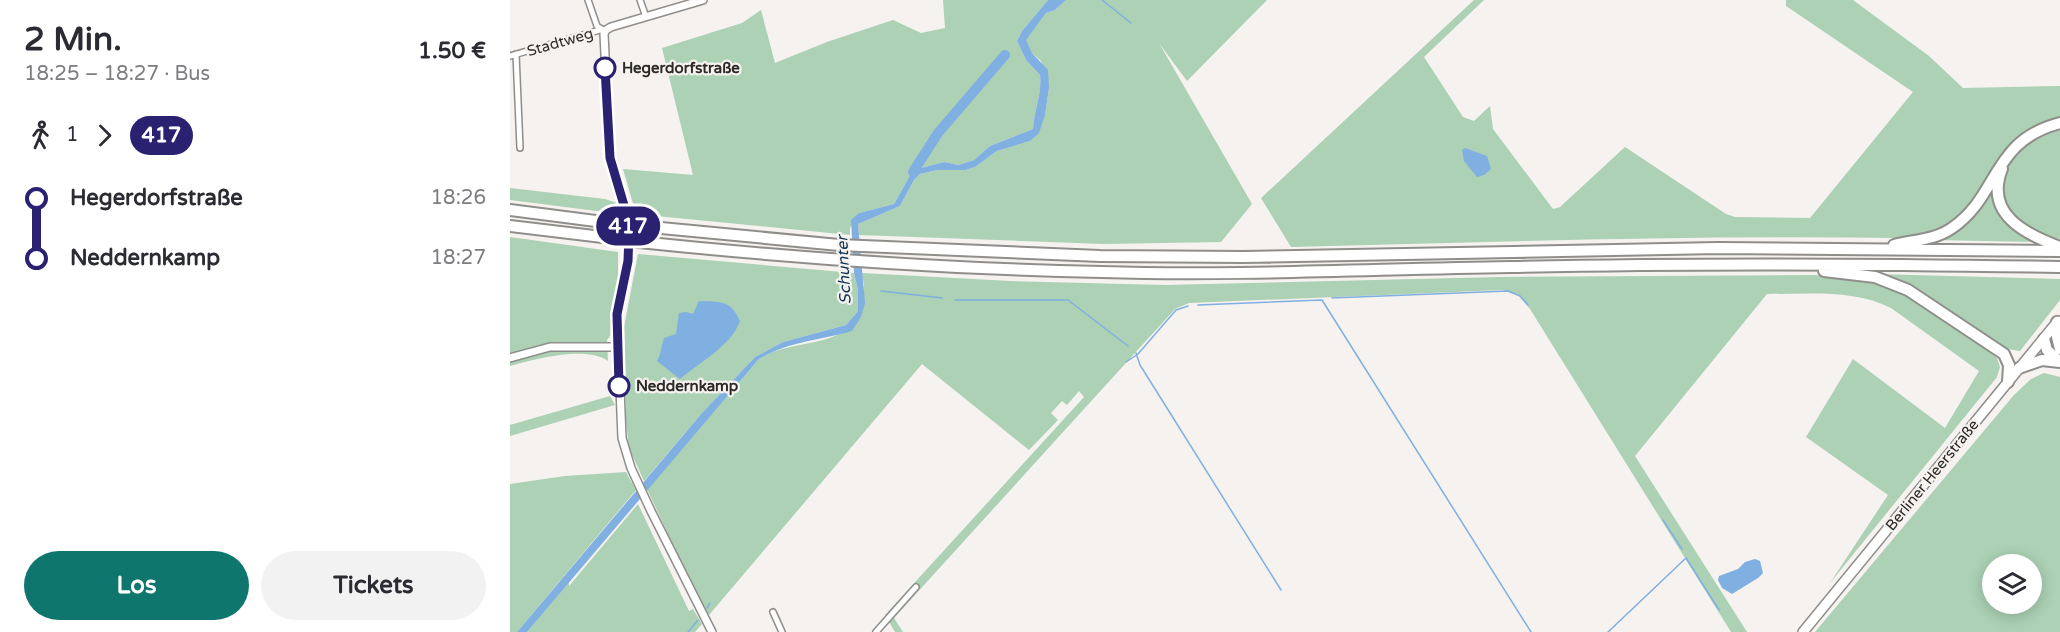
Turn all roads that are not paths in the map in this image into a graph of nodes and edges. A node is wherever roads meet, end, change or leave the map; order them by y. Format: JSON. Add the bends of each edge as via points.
{"nodes":[{"id":1,"x":588,"y":0,"type":"edge"},
{"id":2,"x":640,"y":0,"type":"edge"},
{"id":3,"x":703,"y":0,"type":"edge"},
{"id":4,"x":646,"y":16,"type":"junction"},
{"id":5,"x":605,"y":31,"type":"junction"},
{"id":6,"x":513,"y":55,"type":"edge"},
{"id":7,"x":2060,"y":123,"type":"edge"},
{"id":8,"x":520,"y":148,"type":"dead end"},
{"id":9,"x":2014,"y":148,"type":"junction"},
{"id":10,"x":510,"y":210,"type":"edge"},
{"id":11,"x":510,"y":226,"type":"edge"},
{"id":12,"x":1880,"y":248,"type":"junction"},
{"id":13,"x":2060,"y":249,"type":"edge"},
{"id":14,"x":1802,"y":264,"type":"junction"},
{"id":15,"x":2060,"y":267,"type":"edge"},
{"id":16,"x":2059,"y":320,"type":"edge"},
{"id":17,"x":2044,"y":339,"type":"junction"},
{"id":18,"x":618,"y":347,"type":"junction"},
{"id":19,"x":2060,"y":349,"type":"edge"},
{"id":20,"x":510,"y":358,"type":"edge"},
{"id":21,"x":2060,"y":362,"type":"edge"},
{"id":22,"x":2019,"y":368,"type":"junction"},
{"id":23,"x":2008,"y":382,"type":"junction"},
{"id":24,"x":916,"y":587,"type":"dead end"},
{"id":25,"x":773,"y":612,"type":"dead end"},
{"id":26,"x":712,"y":632,"type":"edge"},
{"id":27,"x":782,"y":632,"type":"edge"},
{"id":28,"x":876,"y":632,"type":"edge"},
{"id":29,"x":1803,"y":632,"type":"edge"}],
"edges":[{"from":1,"to":5,"type":"street","via":[[597,26]]},
{"from":2,"to":4,"type":"street"},
{"from":3,"to":4,"type":"street"},
{"from":4,"to":5,"type":"street"},
{"from":5,"to":6,"type":"street","name":"Stadtweg"},
{"from":5,"to":18,"type":"street","via":[[609,151],[629,233],[628,261],[617,314]]},
{"from":6,"to":8,"type":"street","name":"Stadtweg"},
{"from":7,"to":9,"type":"highway","via":[[2040,130]]},
{"from":9,"to":12,"type":"highway","via":[[1974,208],[1959,223],[1941,234]]},
{"from":9,"to":13,"type":"highway","via":[[1999,175],[2000,203],[2017,227]]},
{"from":10,"to":12,"type":"highway","bridge":true,"via":[[766,239],[912,249],[1244,257]]},
{"from":11,"to":14,"type":"highway","bridge":true,"via":[[767,255],[925,266],[1183,274]]},
{"from":12,"to":13,"type":"highway"},
{"from":14,"to":15,"type":"highway"},
{"from":14,"to":23,"type":"highway","via":[[1817,271],[1875,277],[1908,290],[2001,351],[2008,364]]},
{"from":16,"to":17,"type":"main road","name":"Berliner Heerstraße"},
{"from":16,"to":19,"type":"highway"},
{"from":17,"to":21,"type":"highway","via":[[2047,350]]},
{"from":17,"to":22,"type":"main road","name":"Berliner Heerstraße"},
{"from":18,"to":20,"type":"street","via":[[550,347]]},
{"from":18,"to":26,"type":"street","via":[[622,438],[636,478]]},
{"from":21,"to":22,"type":"highway","via":[[2042,360]]},
{"from":22,"to":23,"type":"main road","name":"Berliner Heerstraße"},
{"from":23,"to":29,"type":"main road","name":"Berliner Heerstraße"},
{"from":24,"to":28,"type":"street"},
{"from":25,"to":27,"type":"street"}]}
